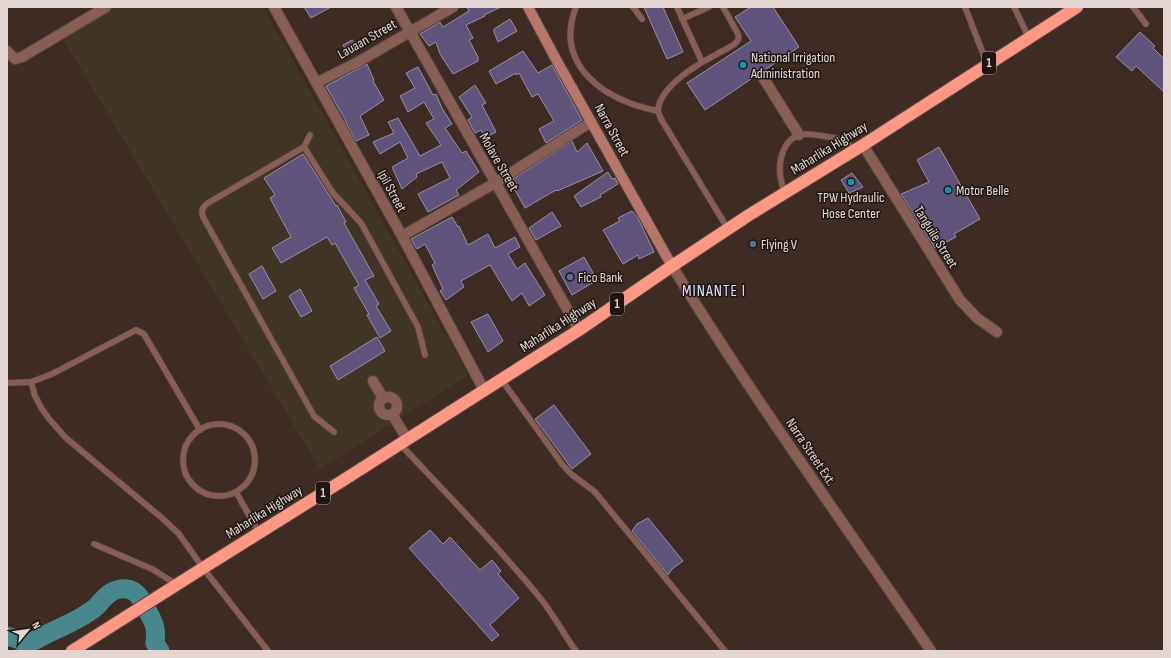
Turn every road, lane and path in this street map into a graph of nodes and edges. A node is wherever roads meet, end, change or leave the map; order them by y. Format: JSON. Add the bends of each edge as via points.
{"nodes":[{"id":1,"x":106,"y":7,"type":"edge"},
{"id":2,"x":274,"y":7,"type":"edge"},
{"id":3,"x":396,"y":7,"type":"edge"},
{"id":4,"x":453,"y":7,"type":"edge"},
{"id":5,"x":528,"y":7,"type":"edge"},
{"id":6,"x":576,"y":7,"type":"edge"},
{"id":7,"x":633,"y":7,"type":"edge"},
{"id":8,"x":677,"y":7,"type":"edge"},
{"id":9,"x":709,"y":7,"type":"edge"},
{"id":10,"x":723,"y":7,"type":"edge"},
{"id":11,"x":964,"y":7,"type":"edge"},
{"id":12,"x":1014,"y":7,"type":"edge"},
{"id":13,"x":1134,"y":7,"type":"edge"},
{"id":14,"x":1070,"y":9,"type":"edge"},
{"id":15,"x":682,"y":18,"type":"junction"},
{"id":16,"x":642,"y":19,"type":"dead end"},
{"id":17,"x":1146,"y":24,"type":"dead end"},
{"id":18,"x":409,"y":31,"type":"junction"},
{"id":19,"x":1029,"y":38,"type":"junction"},
{"id":20,"x":10,"y":54,"type":"edge"},
{"id":21,"x":702,"y":62,"type":"junction"},
{"id":22,"x":987,"y":64,"type":"junction"},
{"id":23,"x":764,"y":79,"type":"dead end"},
{"id":24,"x":316,"y":83,"type":"junction"},
{"id":25,"x":658,"y":111,"type":"junction"},
{"id":26,"x":591,"y":122,"type":"junction"},
{"id":27,"x":310,"y":135,"type":"dead end"},
{"id":28,"x":799,"y":135,"type":"junction"},
{"id":29,"x":304,"y":147,"type":"junction"},
{"id":30,"x":859,"y":147,"type":"junction"},
{"id":31,"x":495,"y":183,"type":"junction"},
{"id":32,"x":784,"y":193,"type":"junction"},
{"id":33,"x":728,"y":229,"type":"junction"},
{"id":34,"x":402,"y":236,"type":"junction"},
{"id":35,"x":672,"y":266,"type":"junction"},
{"id":36,"x":579,"y":330,"type":"junction"},
{"id":37,"x":997,"y":332,"type":"dead end"},
{"id":38,"x":425,"y":355,"type":"dead end"},
{"id":39,"x":502,"y":379,"type":"junction"},
{"id":40,"x":373,"y":381,"type":"dead end"},
{"id":41,"x":31,"y":382,"type":"junction"},
{"id":42,"x":7,"y":383,"type":"edge"},
{"id":43,"x":484,"y":390,"type":"junction"},
{"id":44,"x":200,"y":430,"type":"junction"},
{"id":45,"x":334,"y":432,"type":"dead end"},
{"id":46,"x":404,"y":441,"type":"junction"},
{"id":47,"x":236,"y":492,"type":"junction"},
{"id":48,"x":259,"y":533,"type":"junction"},
{"id":49,"x":94,"y":544,"type":"dead end"},
{"id":50,"x":202,"y":568,"type":"junction"},
{"id":51,"x":176,"y":584,"type":"junction"},
{"id":52,"x":72,"y":651,"type":"edge"},
{"id":53,"x":268,"y":651,"type":"edge"},
{"id":54,"x":576,"y":651,"type":"edge"},
{"id":55,"x":725,"y":651,"type":"edge"},
{"id":56,"x":931,"y":651,"type":"edge"}],
"edges":[{"from":1,"to":20,"type":"street","via":[[22,57],[15,59]]},
{"from":2,"to":24,"type":"street","name":"Ipil Street"},
{"from":3,"to":18,"type":"street","name":"Molave Street"},
{"from":4,"to":18,"type":"street","name":"Lauaan Street"},
{"from":5,"to":26,"type":"street","name":"Narra Street"},
{"from":6,"to":25,"type":"lane","via":[[571,26],[572,46],[588,77],[617,98],[640,108]]},
{"from":7,"to":16,"type":"lane"},
{"from":8,"to":15,"type":"lane"},
{"from":9,"to":15,"type":"lane"},
{"from":10,"to":21,"type":"lane","via":[[739,35],[738,39],[733,45]]},
{"from":11,"to":22,"type":"lane"},
{"from":12,"to":19,"type":"lane"},
{"from":13,"to":17,"type":"lane"},
{"from":14,"to":19,"type":"highway","name":"Maharlika Highway","number":"1"},
{"from":15,"to":21,"type":"lane"},
{"from":18,"to":24,"type":"street","name":"Lauaan Street","via":[[358,62]]},
{"from":18,"to":31,"type":"street","name":"Molave Street"},
{"from":19,"to":22,"type":"highway","name":"Maharlika Highway","number":"1"},
{"from":21,"to":25,"type":"lane","via":[[666,91]]},
{"from":22,"to":30,"type":"highway","name":"Maharlika Highway","number":"1"},
{"from":23,"to":28,"type":"street"},
{"from":24,"to":34,"type":"street","name":"Ipil Street"},
{"from":25,"to":33,"type":"lane"},
{"from":26,"to":31,"type":"street"},
{"from":26,"to":35,"type":"street","name":"Narra Street"},
{"from":27,"to":29,"type":"lane"},
{"from":28,"to":30,"type":"lane","via":[[812,134],[838,139]]},
{"from":28,"to":32,"type":"lane","via":[[790,141],[782,153],[780,174]]},
{"from":29,"to":38,"type":"lane","via":[[333,193],[361,223],[418,327]]},
{"from":29,"to":45,"type":"lane","via":[[208,203],[201,211],[314,416]]},
{"from":30,"to":32,"type":"highway","name":"Maharlika Highway","number":"1"},
{"from":30,"to":37,"type":"street","name":"Tanguile Street","via":[[960,300],[977,318]]},
{"from":31,"to":34,"type":"street"},
{"from":31,"to":36,"type":"street","name":"Molave Street"},
{"from":32,"to":33,"type":"highway","name":"Maharlika Highway","number":"1"},
{"from":33,"to":35,"type":"highway","name":"Maharlika Highway","number":"1"},
{"from":34,"to":43,"type":"street","name":"Ipil Street"},
{"from":35,"to":36,"type":"highway","name":"Maharlika Highway","number":"1"},
{"from":35,"to":56,"type":"street","name":"Narra Street Ext.","via":[[707,323]]},
{"from":36,"to":39,"type":"highway","name":"Maharlika Highway","number":"1"},
{"from":39,"to":43,"type":"highway","name":"Maharlika Highway","number":"1"},
{"from":39,"to":55,"type":"lane","via":[[562,464],[595,492]]},
{"from":40,"to":46,"type":"street","via":[[383,398],[379,404],[380,411],[386,415],[392,414]]},
{"from":41,"to":42,"type":"lane"},
{"from":41,"to":44,"type":"lane","via":[[52,374],[136,330],[144,334]]},
{"from":41,"to":50,"type":"lane","via":[[42,409],[66,438],[162,518],[178,534]]},
{"from":43,"to":46,"type":"highway","name":"Maharlika Highway","number":"1"},
{"from":44,"to":47,"type":"lane","via":[[190,440],[184,453],[185,467],[191,480],[195,486],[208,493],[222,495]]},
{"from":44,"to":47,"type":"lane","via":[[214,424],[228,425],[241,431],[250,442],[255,456],[254,470],[247,482]]},
{"from":46,"to":48,"type":"highway","name":"Maharlika Highway","number":"1"},
{"from":46,"to":54,"type":"lane","via":[[536,593]]},
{"from":47,"to":48,"type":"lane"},
{"from":48,"to":50,"type":"highway","name":"Maharlika Highway","number":"1"},
{"from":49,"to":51,"type":"lane","via":[[152,569]]},
{"from":50,"to":51,"type":"highway","name":"Maharlika Highway","number":"1"},
{"from":50,"to":53,"type":"lane"},
{"from":51,"to":52,"type":"highway","name":"Maharlika Highway","number":"1"}]}
